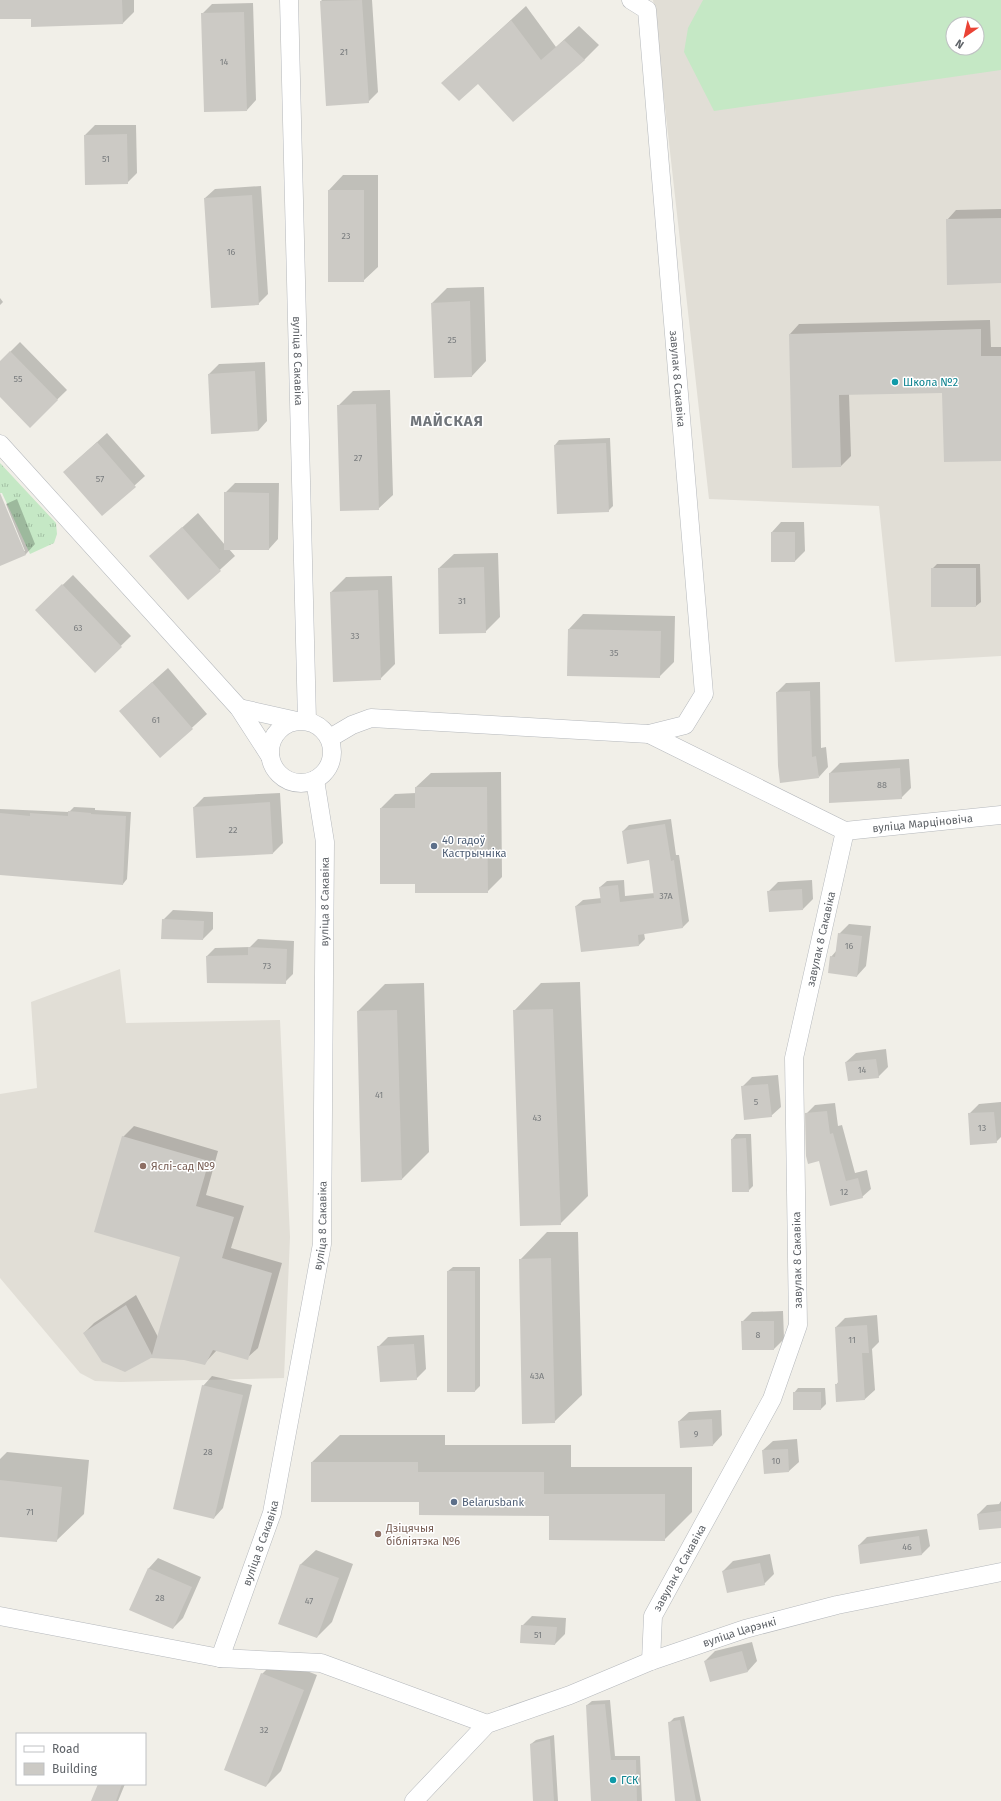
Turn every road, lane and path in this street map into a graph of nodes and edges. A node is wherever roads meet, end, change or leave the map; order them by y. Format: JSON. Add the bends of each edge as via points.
{"nodes":[{"id":1,"x":289,"y":0,"type":"edge"},
{"id":2,"x":631,"y":0,"type":"edge"},
{"id":3,"x":0,"y":444,"type":"edge"},
{"id":4,"x":239,"y":708,"type":"junction"},
{"id":5,"x":302,"y":721,"type":"junction"},
{"id":6,"x":649,"y":734,"type":"junction"},
{"id":7,"x":330,"y":738,"type":"junction"},
{"id":8,"x":270,"y":756,"type":"junction"},
{"id":9,"x":315,"y":780,"type":"junction"},
{"id":10,"x":1001,"y":815,"type":"edge"},
{"id":11,"x":845,"y":831,"type":"junction"},
{"id":12,"x":1001,"y":1572,"type":"edge"},
{"id":13,"x":0,"y":1616,"type":"edge"},
{"id":14,"x":220,"y":1658,"type":"junction"},
{"id":15,"x":651,"y":1661,"type":"junction"},
{"id":16,"x":487,"y":1724,"type":"junction"},
{"id":17,"x":414,"y":1801,"type":"edge"}],
"edges":[{"from":1,"to":5,"type":"street","name":"вуліца 8 Сакавіка"},
{"from":2,"to":6,"type":"street","name":"завулак 8 Сакавіка","via":[[647,10],[704,694],[685,725]]},
{"from":3,"to":4,"type":"street"},
{"from":4,"to":5,"type":"street"},
{"from":4,"to":8,"type":"street"},
{"from":5,"to":7,"type":"street","via":[[316,724]]},
{"from":5,"to":8,"type":"street","via":[[287,723],[279,729],[273,737]]},
{"from":6,"to":7,"type":"street","via":[[371,718],[352,725]]},
{"from":6,"to":11,"type":"street"},
{"from":7,"to":9,"type":"street","via":[[333,748],[329,767]]},
{"from":8,"to":9,"type":"street","via":[[278,774],[287,780],[296,783]]},
{"from":9,"to":14,"type":"street","name":"вуліца 8 Сакавіка","via":[[325,842],[322,1244],[272,1513]]},
{"from":10,"to":11,"type":"street","name":"вуліца Марціновіча"},
{"from":11,"to":15,"type":"street","name":"завулак 8 Сакавіка","via":[[794,1058],[798,1325],[772,1399],[653,1616]]},
{"from":12,"to":15,"type":"street","name":"вуліца Царэнкі","via":[[837,1605],[745,1629]]},
{"from":13,"to":14,"type":"street"},
{"from":14,"to":16,"type":"street","via":[[321,1663]]},
{"from":15,"to":16,"type":"street","name":"вуліца Царэнкі"},
{"from":16,"to":17,"type":"street"}]}
